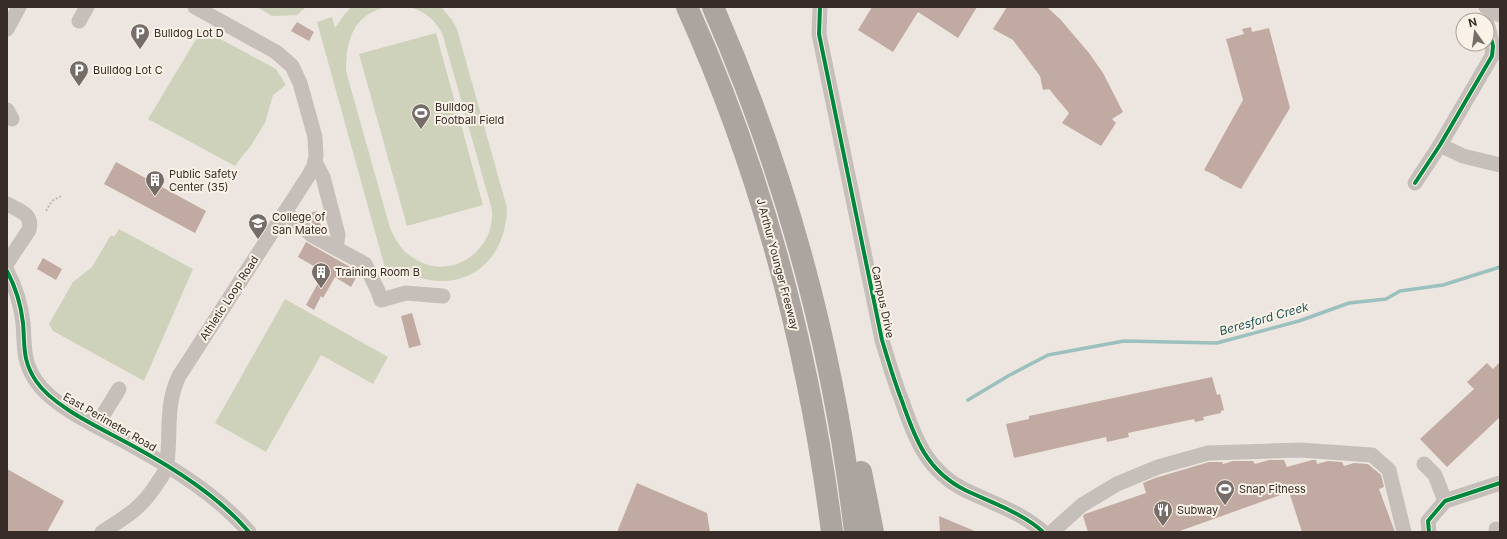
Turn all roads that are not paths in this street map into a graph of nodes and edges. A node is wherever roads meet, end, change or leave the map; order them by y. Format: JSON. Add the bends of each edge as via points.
{"nodes":[{"id":1,"x":20,"y":7,"type":"edge"},
{"id":2,"x":87,"y":7,"type":"edge"},
{"id":3,"x":195,"y":7,"type":"edge"},
{"id":4,"x":687,"y":7,"type":"edge"},
{"id":5,"x":713,"y":7,"type":"edge"},
{"id":6,"x":820,"y":7,"type":"edge"},
{"id":7,"x":1486,"y":7,"type":"edge"},
{"id":8,"x":1500,"y":15,"type":"edge"},
{"id":9,"x":79,"y":21,"type":"dead end"},
{"id":10,"x":7,"y":29,"type":"edge"},
{"id":11,"x":1492,"y":52,"type":"edge"},
{"id":12,"x":1440,"y":145,"type":"junction"},
{"id":13,"x":315,"y":162,"type":"junction"},
{"id":14,"x":1500,"y":166,"type":"edge"},
{"id":15,"x":1415,"y":183,"type":"dead end"},
{"id":16,"x":7,"y":204,"type":"edge"},
{"id":17,"x":285,"y":212,"type":"junction"},
{"id":18,"x":334,"y":247,"type":"junction"},
{"id":19,"x":7,"y":263,"type":"edge"},
{"id":20,"x":7,"y":271,"type":"edge"},
{"id":21,"x":443,"y":296,"type":"dead end"},
{"id":22,"x":816,"y":313,"type":"junction"},
{"id":23,"x":119,"y":389,"type":"dead end"},
{"id":24,"x":810,"y":394,"type":"junction"},
{"id":25,"x":97,"y":425,"type":"junction"},
{"id":26,"x":1424,"y":464,"type":"dead end"},
{"id":27,"x":167,"y":465,"type":"junction"},
{"id":28,"x":1500,"y":483,"type":"edge"},
{"id":29,"x":1445,"y":501,"type":"junction"},
{"id":30,"x":102,"y":532,"type":"edge"},
{"id":31,"x":249,"y":532,"type":"edge"},
{"id":32,"x":816,"y":532,"type":"edge"},
{"id":33,"x":832,"y":532,"type":"edge"},
{"id":34,"x":855,"y":532,"type":"edge"},
{"id":35,"x":872,"y":532,"type":"edge"},
{"id":36,"x":1043,"y":532,"type":"edge"},
{"id":37,"x":1052,"y":532,"type":"edge"},
{"id":38,"x":1404,"y":532,"type":"edge"},
{"id":39,"x":1429,"y":532,"type":"edge"}],
"edges":[{"from":1,"to":10,"type":"street"},
{"from":2,"to":9,"type":"street"},
{"from":3,"to":13,"type":"street","name":"Athletic Loop Road","via":[[276,52],[292,66],[300,83],[315,137]]},
{"from":4,"to":24,"type":"highway","name":"J Arthur Younger Freeway","via":[[728,106],[764,209],[790,304]]},
{"from":5,"to":22,"type":"highway","name":"J Arthur Younger Freeway","via":[[770,152]]},
{"from":6,"to":36,"type":"street","name":"Campus Drive","via":[[819,34],[882,340],[917,441],[931,463],[947,480],[1026,519]]},
{"from":7,"to":8,"type":"street"},
{"from":11,"to":12,"type":"street"},
{"from":12,"to":14,"type":"street","via":[[1463,156]]},
{"from":12,"to":15,"type":"street"},
{"from":13,"to":17,"type":"street","name":"Athletic Loop Road"},
{"from":13,"to":18,"type":"street","via":[[323,177],[338,235]]},
{"from":16,"to":19,"type":"street","via":[[27,215],[30,221],[29,230]]},
{"from":17,"to":18,"type":"street","via":[[313,236]]},
{"from":17,"to":27,"type":"street","name":"Athletic Loop Road","via":[[174,386],[169,408]]},
{"from":18,"to":21,"type":"street","via":[[365,264],[381,300],[406,293]]},
{"from":20,"to":25,"type":"street","name":"East Perimeter Road","via":[[18,298],[25,357],[30,370],[45,392],[54,400]]},
{"from":22,"to":34,"type":"highway","name":"J Arthur Younger Freeway","via":[[840,429]]},
{"from":22,"to":35,"type":"highway","via":[[848,413]]},
{"from":23,"to":25,"type":"street"},
{"from":24,"to":32,"type":"highway"},
{"from":24,"to":33,"type":"highway","name":"J Arthur Younger Freeway"},
{"from":25,"to":27,"type":"street","name":"East Perimeter Road"},
{"from":26,"to":29,"type":"street","via":[[1435,475]]},
{"from":27,"to":30,"type":"street","via":[[141,506]]},
{"from":27,"to":31,"type":"street","name":"East Perimeter Road","via":[[219,502]]},
{"from":28,"to":29,"type":"street"},
{"from":29,"to":39,"type":"street","via":[[1428,521]]},
{"from":37,"to":38,"type":"street","via":[[1082,505],[1117,484],[1158,467],[1208,453],[1300,450],[1372,455],[1389,470]]}]}
